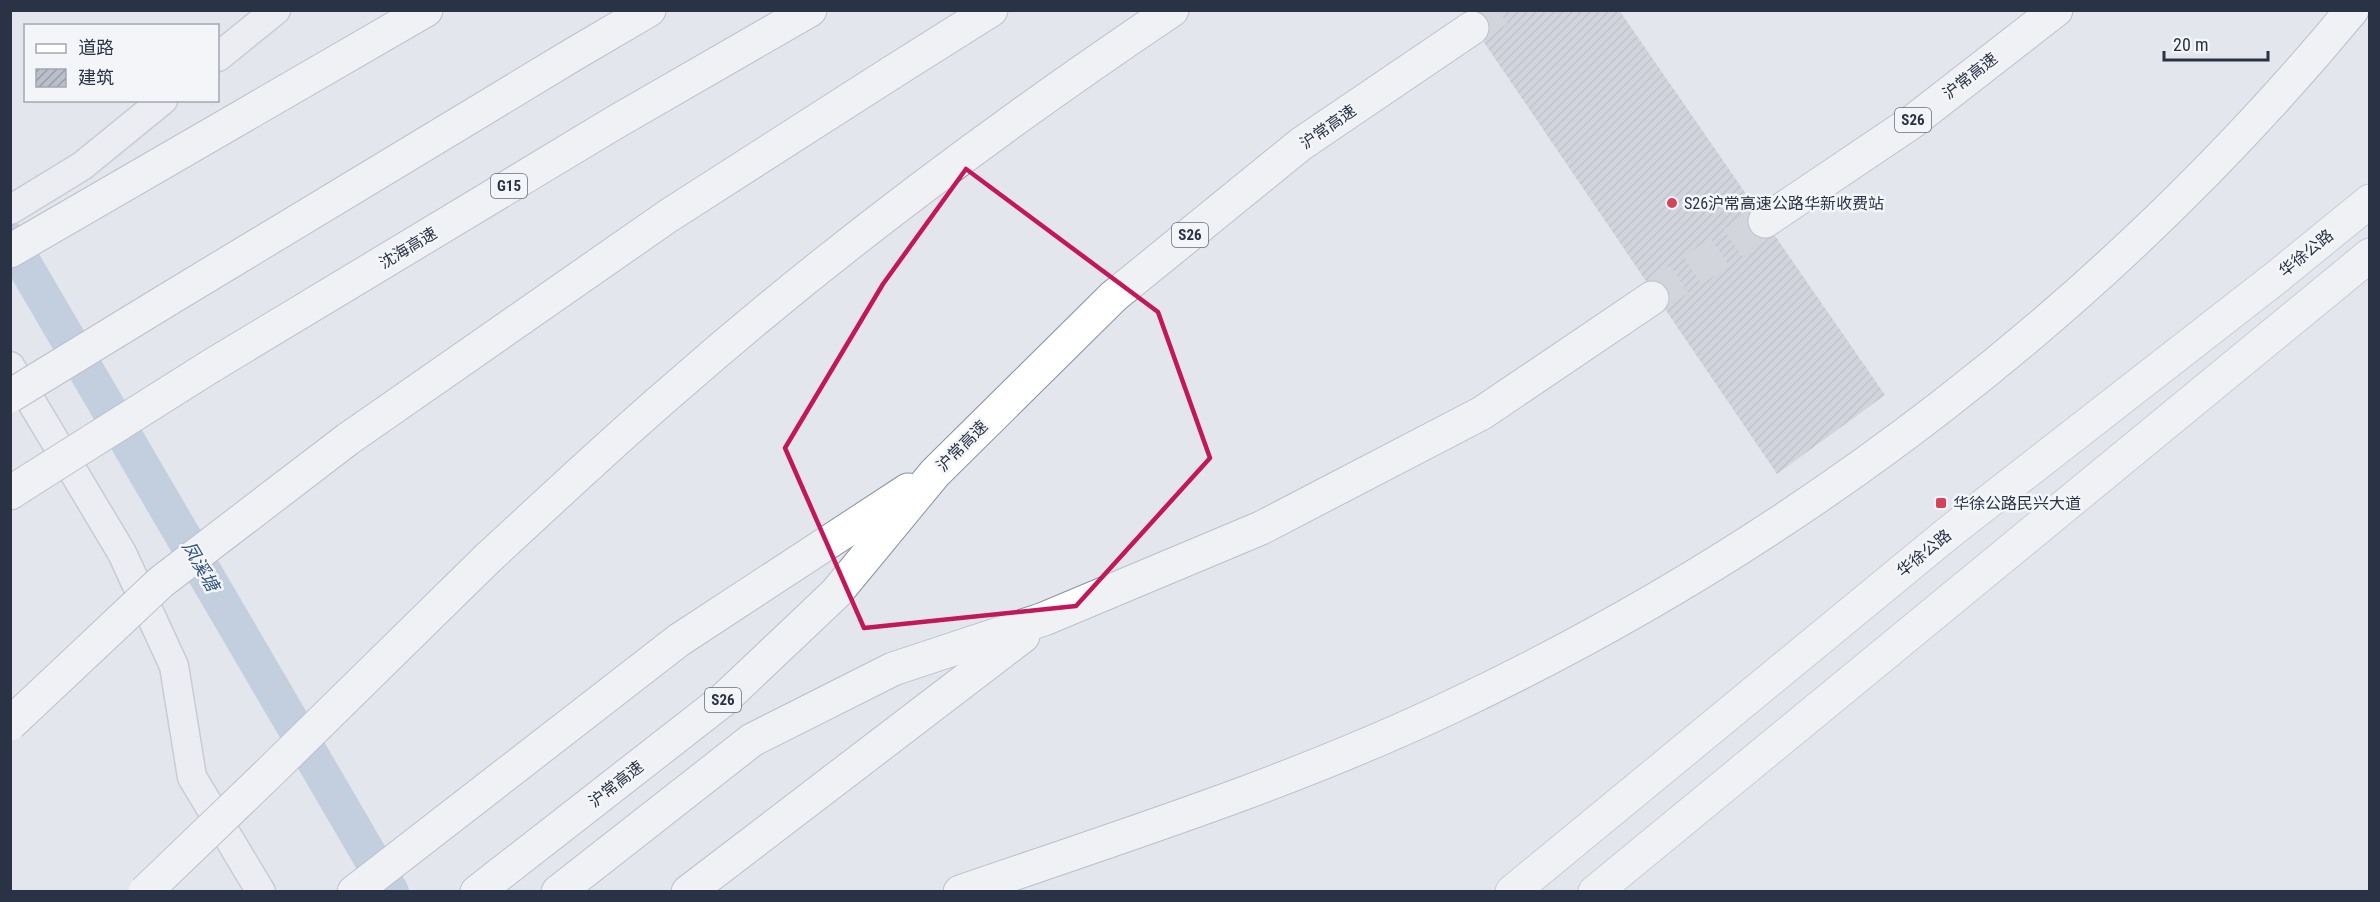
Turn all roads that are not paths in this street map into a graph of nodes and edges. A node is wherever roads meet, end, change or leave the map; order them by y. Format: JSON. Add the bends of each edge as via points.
{"nodes":[{"id":1,"x":276,"y":10,"type":"edge"},
{"id":2,"x":426,"y":10,"type":"edge"},
{"id":3,"x":616,"y":10,"type":"edge"},
{"id":4,"x":649,"y":10,"type":"edge"},
{"id":5,"x":810,"y":10,"type":"edge"},
{"id":6,"x":990,"y":10,"type":"edge"},
{"id":7,"x":1172,"y":10,"type":"edge"},
{"id":8,"x":2055,"y":10,"type":"edge"},
{"id":9,"x":2352,"y":10,"type":"edge"},
{"id":10,"x":1472,"y":28,"type":"tunnel mouth"},
{"id":11,"x":219,"y":56,"type":"edge"},
{"id":12,"x":161,"y":102,"type":"edge"},
{"id":13,"x":2368,"y":207,"type":"edge"},
{"id":14,"x":10,"y":210,"type":"edge"},
{"id":15,"x":1765,"y":221,"type":"tunnel mouth"},
{"id":16,"x":10,"y":251,"type":"edge"},
{"id":17,"x":247,"y":252,"type":"junction"},
{"id":18,"x":2370,"y":255,"type":"edge"},
{"id":19,"x":1652,"y":298,"type":"tunnel mouth"},
{"id":20,"x":10,"y":366,"type":"edge"},
{"id":21,"x":10,"y":396,"type":"edge"},
{"id":22,"x":935,"y":473,"type":"junction"},
{"id":23,"x":23,"y":485,"type":"edge"},
{"id":24,"x":1044,"y":619,"type":"junction"},
{"id":25,"x":10,"y":724,"type":"edge"},
{"id":26,"x":144,"y":891,"type":"edge"},
{"id":27,"x":261,"y":891,"type":"edge"},
{"id":28,"x":354,"y":891,"type":"edge"},
{"id":29,"x":477,"y":891,"type":"edge"},
{"id":30,"x":558,"y":891,"type":"edge"},
{"id":31,"x":688,"y":891,"type":"edge"},
{"id":32,"x":960,"y":891,"type":"edge"},
{"id":33,"x":1512,"y":891,"type":"edge"},
{"id":34,"x":1595,"y":891,"type":"edge"}],
"edges":[{"from":1,"to":11,"type":"street"},
{"from":2,"to":16,"type":"main road"},
{"from":3,"to":17,"type":"main road"},
{"from":4,"to":17,"type":"main road"},
{"from":5,"to":23,"type":"main road","name":"沈海高速","number":"G15","bridge":true,"via":[[211,366]]},
{"from":6,"to":25,"type":"main road","bridge":true,"via":[[668,216],[348,440],[161,582]]},
{"from":7,"to":26,"type":"main road","bridge":true,"via":[[1056,88],[865,231],[673,389],[488,558]]},
{"from":8,"to":15,"type":"main road","name":"沪常高速","number":"S26","via":[[1912,122]]},
{"from":9,"to":32,"type":"main road","via":[[2298,75],[2177,203],[2045,324],[1912,431],[1773,528],[1628,616],[1455,706],[1282,780]]},
{"from":10,"to":22,"type":"main road","name":"沪常高速","number":"S26","via":[[1301,144],[1114,296]]},
{"from":12,"to":14,"type":"street","via":[[82,166]]},
{"from":13,"to":33,"type":"main road","name":"华徐公路","via":[[1947,534]]},
{"from":17,"to":21,"type":"main road","bridge":true},
{"from":18,"to":34,"type":"main road"},
{"from":19,"to":24,"type":"main road","via":[[1482,413],[1261,528]]},
{"from":20,"to":27,"type":"street","via":[[122,553],[174,666],[192,777]]},
{"from":22,"to":28,"type":"main road","via":[[679,640]]},
{"from":22,"to":29,"type":"main road","name":"沪常高速","number":"S26","via":[[836,593],[722,701]]},
{"from":24,"to":30,"type":"main road","via":[[893,669],[752,740]]},
{"from":24,"to":31,"type":"main road"}]}
